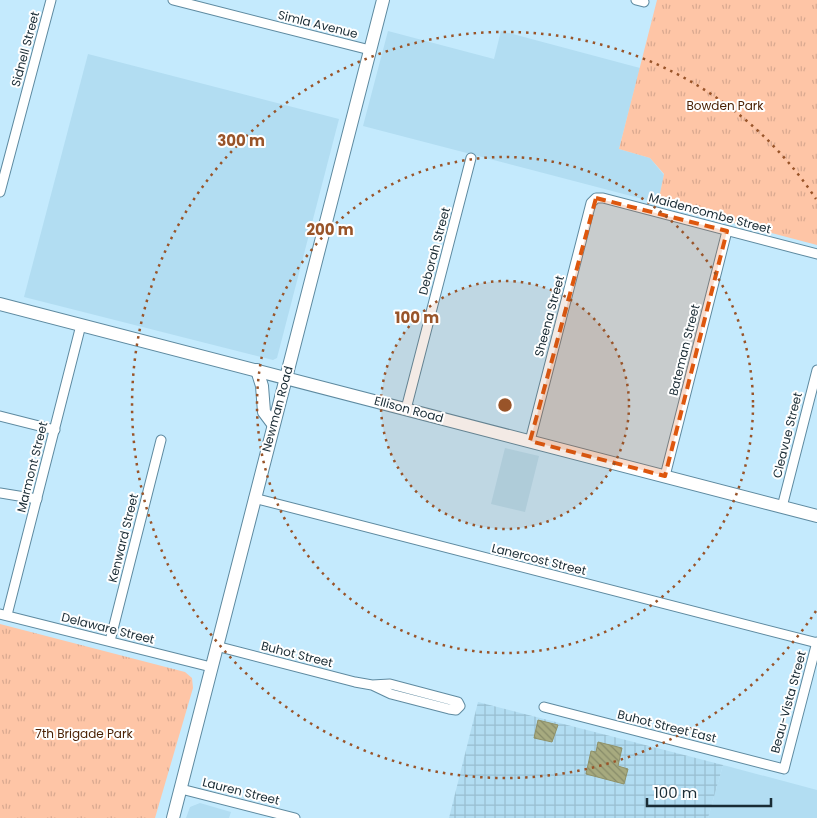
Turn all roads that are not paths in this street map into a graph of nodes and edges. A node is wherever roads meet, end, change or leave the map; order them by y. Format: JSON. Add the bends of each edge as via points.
{"nodes":[{"id":1,"x":51,"y":0,"type":"edge"},
{"id":2,"x":173,"y":0,"type":"edge"},
{"id":3,"x":383,"y":0,"type":"edge"},
{"id":4,"x":370,"y":50,"type":"junction"},
{"id":5,"x":471,"y":158,"type":"dead end"},
{"id":6,"x":0,"y":192,"type":"edge"},
{"id":7,"x":596,"y":198,"type":"joint"},
{"id":8,"x":728,"y":231,"type":"junction"},
{"id":9,"x":817,"y":254,"type":"edge"},
{"id":10,"x":0,"y":304,"type":"edge"},
{"id":11,"x":81,"y":325,"type":"junction"},
{"id":12,"x":257,"y":370,"type":"junction"},
{"id":13,"x":817,"y":370,"type":"edge"},
{"id":14,"x":286,"y":377,"type":"junction"},
{"id":15,"x":406,"y":409,"type":"junction"},
{"id":16,"x":0,"y":416,"type":"edge"},
{"id":17,"x":273,"y":424,"type":"junction"},
{"id":18,"x":55,"y":430,"type":"junction"},
{"id":19,"x":161,"y":440,"type":"dead end"},
{"id":20,"x":530,"y":441,"type":"junction"},
{"id":21,"x":665,"y":476,"type":"junction"},
{"id":22,"x":0,"y":493,"type":"edge"},
{"id":23,"x":254,"y":498,"type":"junction"},
{"id":24,"x":37,"y":499,"type":"junction"},
{"id":25,"x":782,"y":507,"type":"junction"},
{"id":26,"x":817,"y":516,"type":"edge"},
{"id":27,"x":3,"y":615,"type":"edge"},
{"id":28,"x":110,"y":641,"type":"junction"},
{"id":29,"x":817,"y":643,"type":"edge"},
{"id":30,"x":216,"y":646,"type":"junction"},
{"id":31,"x":211,"y":667,"type":"junction"},
{"id":32,"x":372,"y":685,"type":"junction"},
{"id":33,"x":544,"y":707,"type":"dead end"},
{"id":34,"x":784,"y":769,"type":"joint"},
{"id":35,"x":181,"y":789,"type":"junction"},
{"id":36,"x":173,"y":818,"type":"edge"},
{"id":37,"x":295,"y":818,"type":"edge"}],
"edges":[{"from":1,"to":6,"type":"street","name":"Sidnell Street"},
{"from":2,"to":4,"type":"street","name":"Simla Avenue"},
{"from":3,"to":4,"type":"main road","name":"Newman Road"},
{"from":4,"to":14,"type":"main road","name":"Newman Road"},
{"from":5,"to":15,"type":"street","name":"Deborah Street"},
{"from":7,"to":8,"type":"street","name":"Maidencombe Street"},
{"from":7,"to":20,"type":"street","name":"Sheena Street","via":[[592,203]]},
{"from":8,"to":9,"type":"street","name":"Maidencombe Street"},
{"from":8,"to":21,"type":"street","name":"Bateman Street"},
{"from":10,"to":11,"type":"main road","name":"Ellison Road"},
{"from":11,"to":12,"type":"main road","name":"Ellison Road"},
{"from":11,"to":18,"type":"street","name":"Marmont Street"},
{"from":12,"to":14,"type":"main road","name":"Ellison Road"},
{"from":12,"to":17,"type":"main road","via":[[264,412]]},
{"from":13,"to":25,"type":"street","name":"Cleavue Street"},
{"from":14,"to":15,"type":"main road","name":"Ellison Road"},
{"from":14,"to":17,"type":"main road","name":"Newman Road"},
{"from":15,"to":20,"type":"main road","name":"Ellison Road"},
{"from":16,"to":18,"type":"street"},
{"from":17,"to":23,"type":"main road","name":"Newman Road"},
{"from":18,"to":24,"type":"street","name":"Marmont Street"},
{"from":19,"to":28,"type":"street","name":"Kenward Street"},
{"from":20,"to":21,"type":"main road","name":"Ellison Road"},
{"from":21,"to":25,"type":"main road","name":"Ellison Road"},
{"from":22,"to":24,"type":"street"},
{"from":23,"to":29,"type":"street","name":"Lanercost Street"},
{"from":23,"to":30,"type":"main road","name":"Newman Road"},
{"from":24,"to":27,"type":"street","name":"Marmont Street"},
{"from":25,"to":26,"type":"main road","name":"Ellison Road"},
{"from":27,"to":28,"type":"street","name":"Delaware Street"},
{"from":28,"to":31,"type":"street","name":"Delaware Street"},
{"from":29,"to":34,"type":"street","name":"Beau-Vista Street"},
{"from":30,"to":31,"type":"main road","name":"Newman Road"},
{"from":30,"to":32,"type":"street","name":"Buhot Street"},
{"from":31,"to":35,"type":"main road","name":"Newman Road"},
{"from":32,"to":32,"type":"street","name":"Buhot Street","via":[[394,685],[458,702],[460,706],[449,709],[391,694]]},
{"from":33,"to":34,"type":"street","name":"Buhot Street East"},
{"from":35,"to":36,"type":"main road","name":"Newman Road"},
{"from":35,"to":37,"type":"street","name":"Lauren Street"}]}
